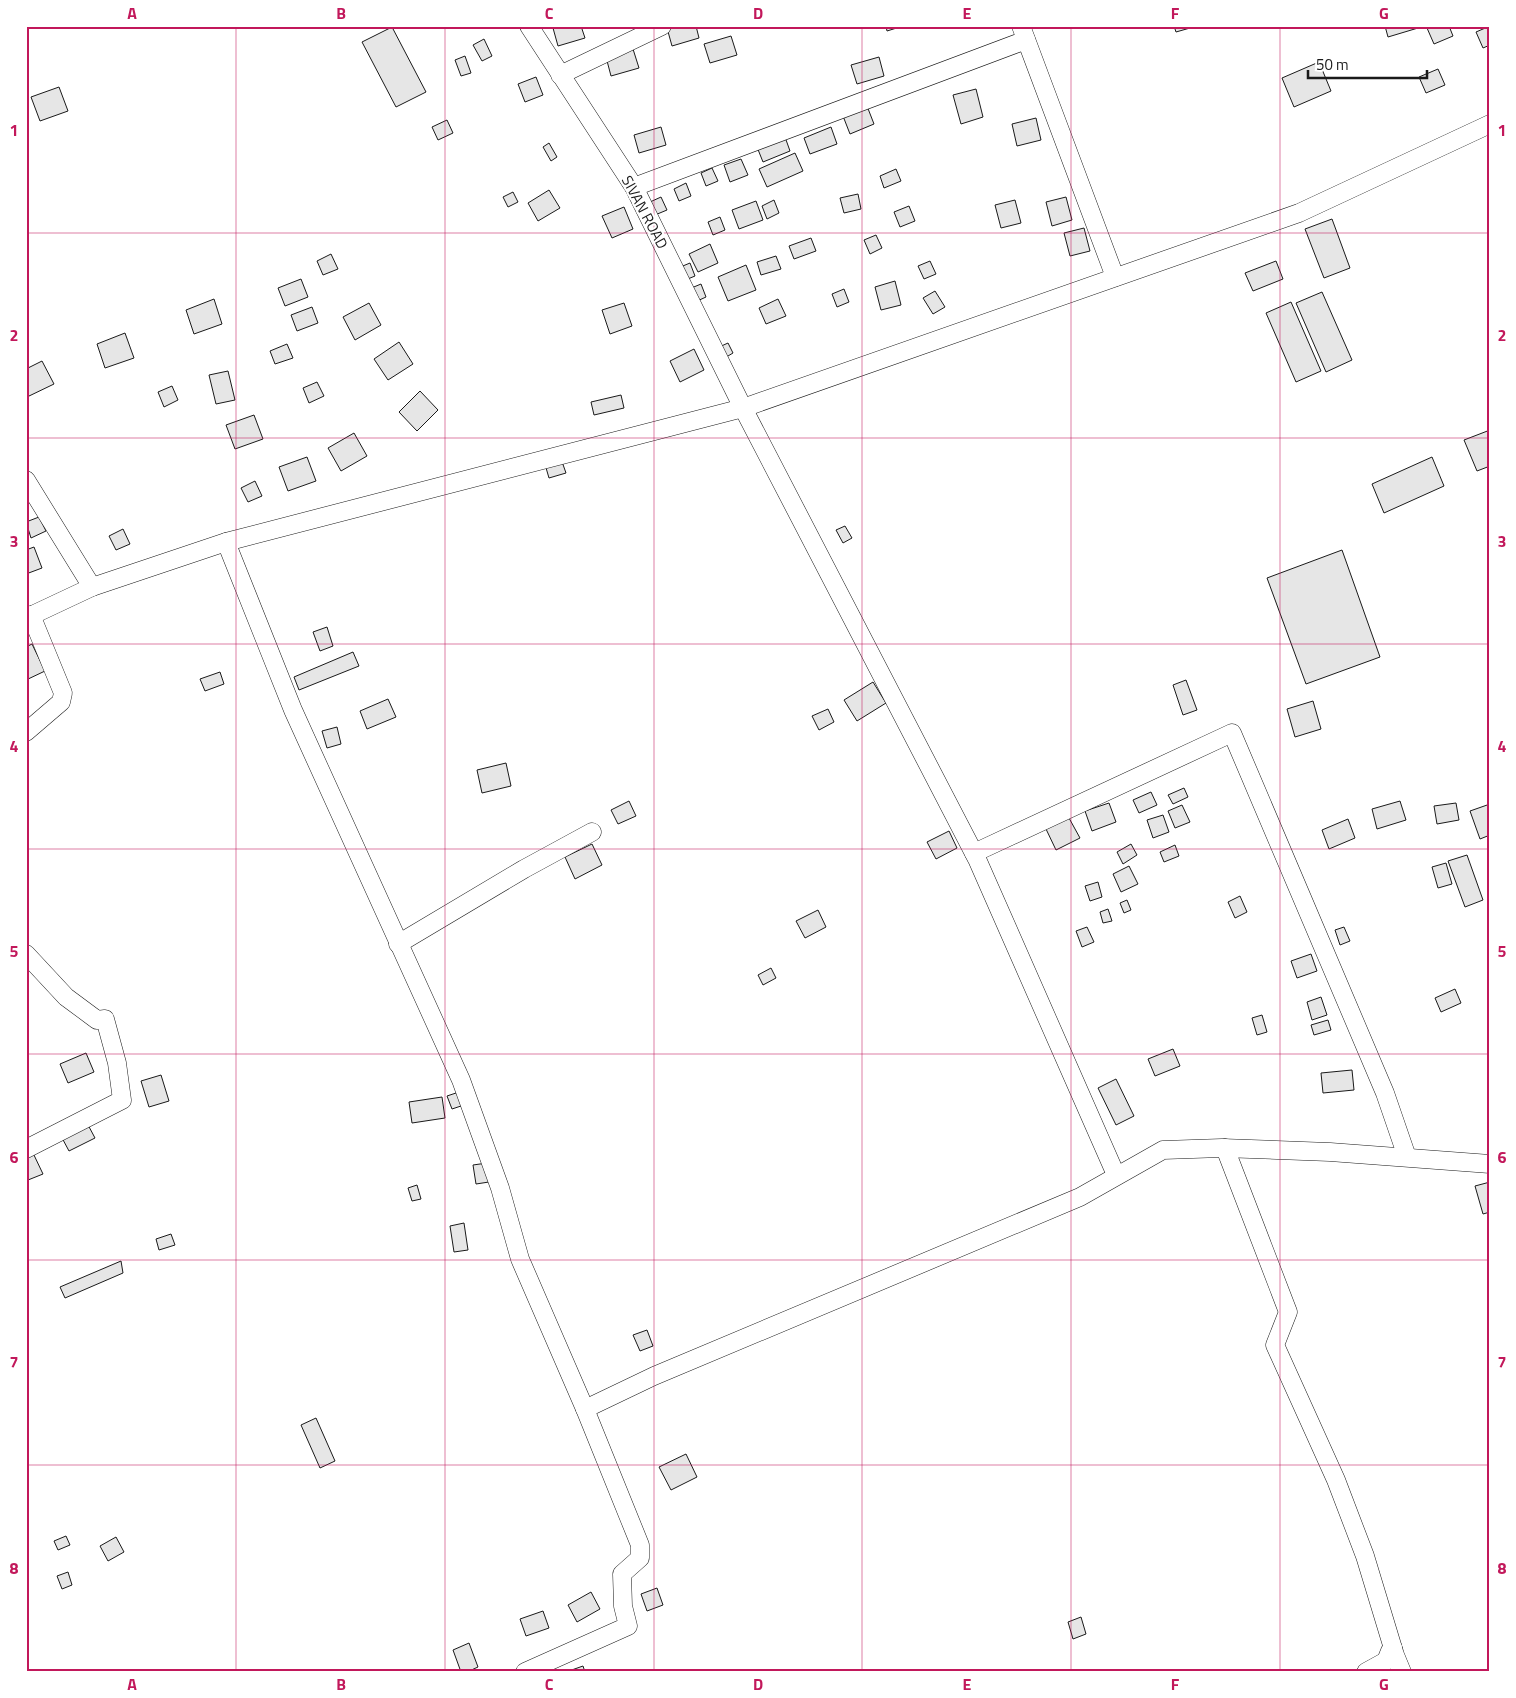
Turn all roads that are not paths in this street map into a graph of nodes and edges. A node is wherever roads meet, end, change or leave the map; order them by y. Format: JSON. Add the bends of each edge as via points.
{"nodes":[{"id":1,"x":530,"y":26,"type":"edge"},
{"id":2,"x":662,"y":26,"type":"edge"},
{"id":3,"x":1023,"y":33,"type":"edge"},
{"id":4,"x":560,"y":75,"type":"junction"},
{"id":5,"x":1490,"y":124,"type":"edge"},
{"id":6,"x":634,"y":187,"type":"junction"},
{"id":7,"x":1115,"y":277,"type":"junction"},
{"id":8,"x":743,"y":408,"type":"junction"},
{"id":9,"x":26,"y":480,"type":"edge"},
{"id":10,"x":226,"y":542,"type":"junction"},
{"id":11,"x":92,"y":587,"type":"junction"},
{"id":12,"x":29,"y":617,"type":"edge"},
{"id":13,"x":26,"y":732,"type":"edge"},
{"id":14,"x":592,"y":832,"type":"dead end"},
{"id":15,"x":974,"y":852,"type":"junction"},
{"id":16,"x":398,"y":944,"type":"junction"},
{"id":17,"x":26,"y":954,"type":"edge"},
{"id":18,"x":1225,"y":1148,"type":"junction"},
{"id":19,"x":26,"y":1149,"type":"edge"},
{"id":20,"x":1407,"y":1158,"type":"junction"},
{"id":21,"x":1490,"y":1164,"type":"edge"},
{"id":22,"x":1116,"y":1176,"type":"junction"},
{"id":23,"x":585,"y":1409,"type":"junction"},
{"id":24,"x":1393,"y":1648,"type":"junction"},
{"id":25,"x":526,"y":1672,"type":"edge"},
{"id":26,"x":1366,"y":1672,"type":"edge"},
{"id":27,"x":1402,"y":1672,"type":"edge"}],
"edges":[{"from":1,"to":4,"type":"street","name":"SIVAN ROAD"},
{"from":2,"to":4,"type":"street"},
{"from":3,"to":6,"type":"street"},
{"from":3,"to":7,"type":"street"},
{"from":4,"to":6,"type":"street","name":"SIVAN ROAD"},
{"from":5,"to":7,"type":"street","via":[[1299,213]]},
{"from":6,"to":8,"type":"street","name":"SIVAN ROAD"},
{"from":7,"to":8,"type":"street"},
{"from":8,"to":10,"type":"street"},
{"from":8,"to":15,"type":"street","name":"SIVAN ROAD"},
{"from":9,"to":11,"type":"street"},
{"from":10,"to":11,"type":"street"},
{"from":10,"to":16,"type":"street","via":[[293,710]]},
{"from":11,"to":12,"type":"street"},
{"from":12,"to":13,"type":"street","via":[[64,692],[61,702]]},
{"from":14,"to":16,"type":"street"},
{"from":15,"to":20,"type":"street","via":[[1232,733],[1385,1093]]},
{"from":15,"to":22,"type":"street","name":"SIVAN ROAD"},
{"from":16,"to":23,"type":"street","via":[[461,1080],[500,1188],[520,1260]]},
{"from":17,"to":19,"type":"street","via":[[66,997],[97,1020],[106,1019],[122,1100]]},
{"from":18,"to":20,"type":"street"},
{"from":18,"to":22,"type":"street","via":[[1163,1150]]},
{"from":18,"to":24,"type":"street","via":[[1288,1312],[1275,1344],[1336,1480],[1365,1556]]},
{"from":20,"to":21,"type":"street"},
{"from":22,"to":23,"type":"street","via":[[1080,1197],[654,1376]]},
{"from":23,"to":25,"type":"street","via":[[640,1545],[640,1558],[622,1574],[622,1606],[628,1626]]},
{"from":24,"to":26,"type":"street","via":[[1386,1660]]},
{"from":24,"to":27,"type":"street"}]}
